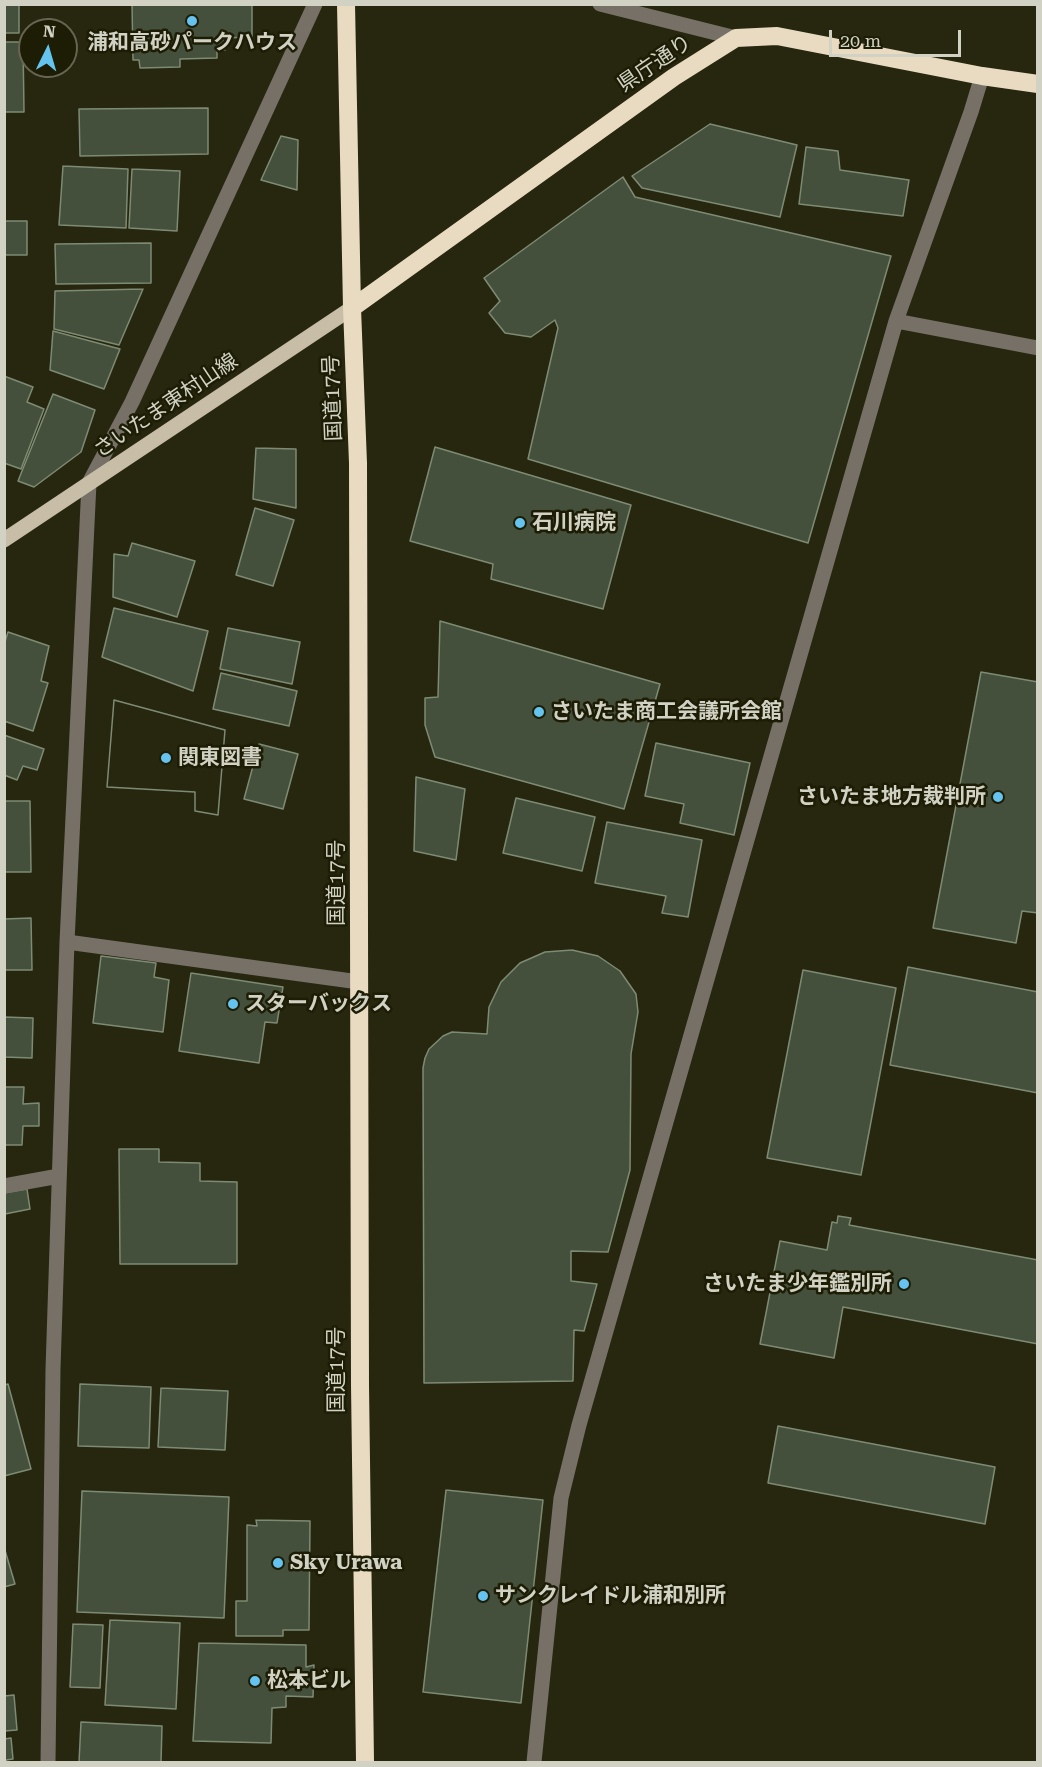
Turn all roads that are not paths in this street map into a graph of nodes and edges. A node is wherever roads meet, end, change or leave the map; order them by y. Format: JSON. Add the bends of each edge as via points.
{"nodes":[{"id":1,"x":315,"y":4,"type":"edge"},
{"id":2,"x":346,"y":4,"type":"edge"},
{"id":3,"x":600,"y":4,"type":"edge"},
{"id":4,"x":736,"y":38,"type":"junction"},
{"id":5,"x":982,"y":76,"type":"junction"},
{"id":6,"x":1038,"y":84,"type":"edge"},
{"id":7,"x":352,"y":308,"type":"junction"},
{"id":8,"x":896,"y":321,"type":"junction"},
{"id":9,"x":1038,"y":348,"type":"edge"},
{"id":10,"x":89,"y":483,"type":"junction"},
{"id":11,"x":4,"y":540,"type":"edge"},
{"id":12,"x":67,"y":942,"type":"junction"},
{"id":13,"x":359,"y":981,"type":"junction"},
{"id":14,"x":59,"y":1176,"type":"junction"},
{"id":15,"x":4,"y":1186,"type":"edge"},
{"id":16,"x":48,"y":1762,"type":"edge"},
{"id":17,"x":365,"y":1762,"type":"edge"},
{"id":18,"x":534,"y":1762,"type":"edge"}],
"edges":[{"from":1,"to":10,"type":"street","via":[[132,402]]},
{"from":2,"to":7,"type":"highway","name":"国道17号"},
{"from":3,"to":4,"type":"street"},
{"from":4,"to":5,"type":"highway","name":"県庁通り","via":[[777,36]]},
{"from":4,"to":7,"type":"highway","name":"県庁通り","via":[[674,77]]},
{"from":5,"to":6,"type":"highway","name":"県庁通り"},
{"from":5,"to":8,"type":"street"},
{"from":7,"to":10,"type":"main road","name":"さいたま東村山線"},
{"from":7,"to":13,"type":"highway","name":"国道17号","via":[[358,463]]},
{"from":8,"to":9,"type":"street"},
{"from":8,"to":18,"type":"street","via":[[568,1467],[561,1498]]},
{"from":10,"to":11,"type":"main road","name":"さいたま東村山線"},
{"from":10,"to":12,"type":"street"},
{"from":12,"to":13,"type":"street"},
{"from":12,"to":14,"type":"street"},
{"from":13,"to":17,"type":"highway","name":"国道17号"},
{"from":14,"to":15,"type":"street"},
{"from":14,"to":16,"type":"street","via":[[52,1370]]}]}
